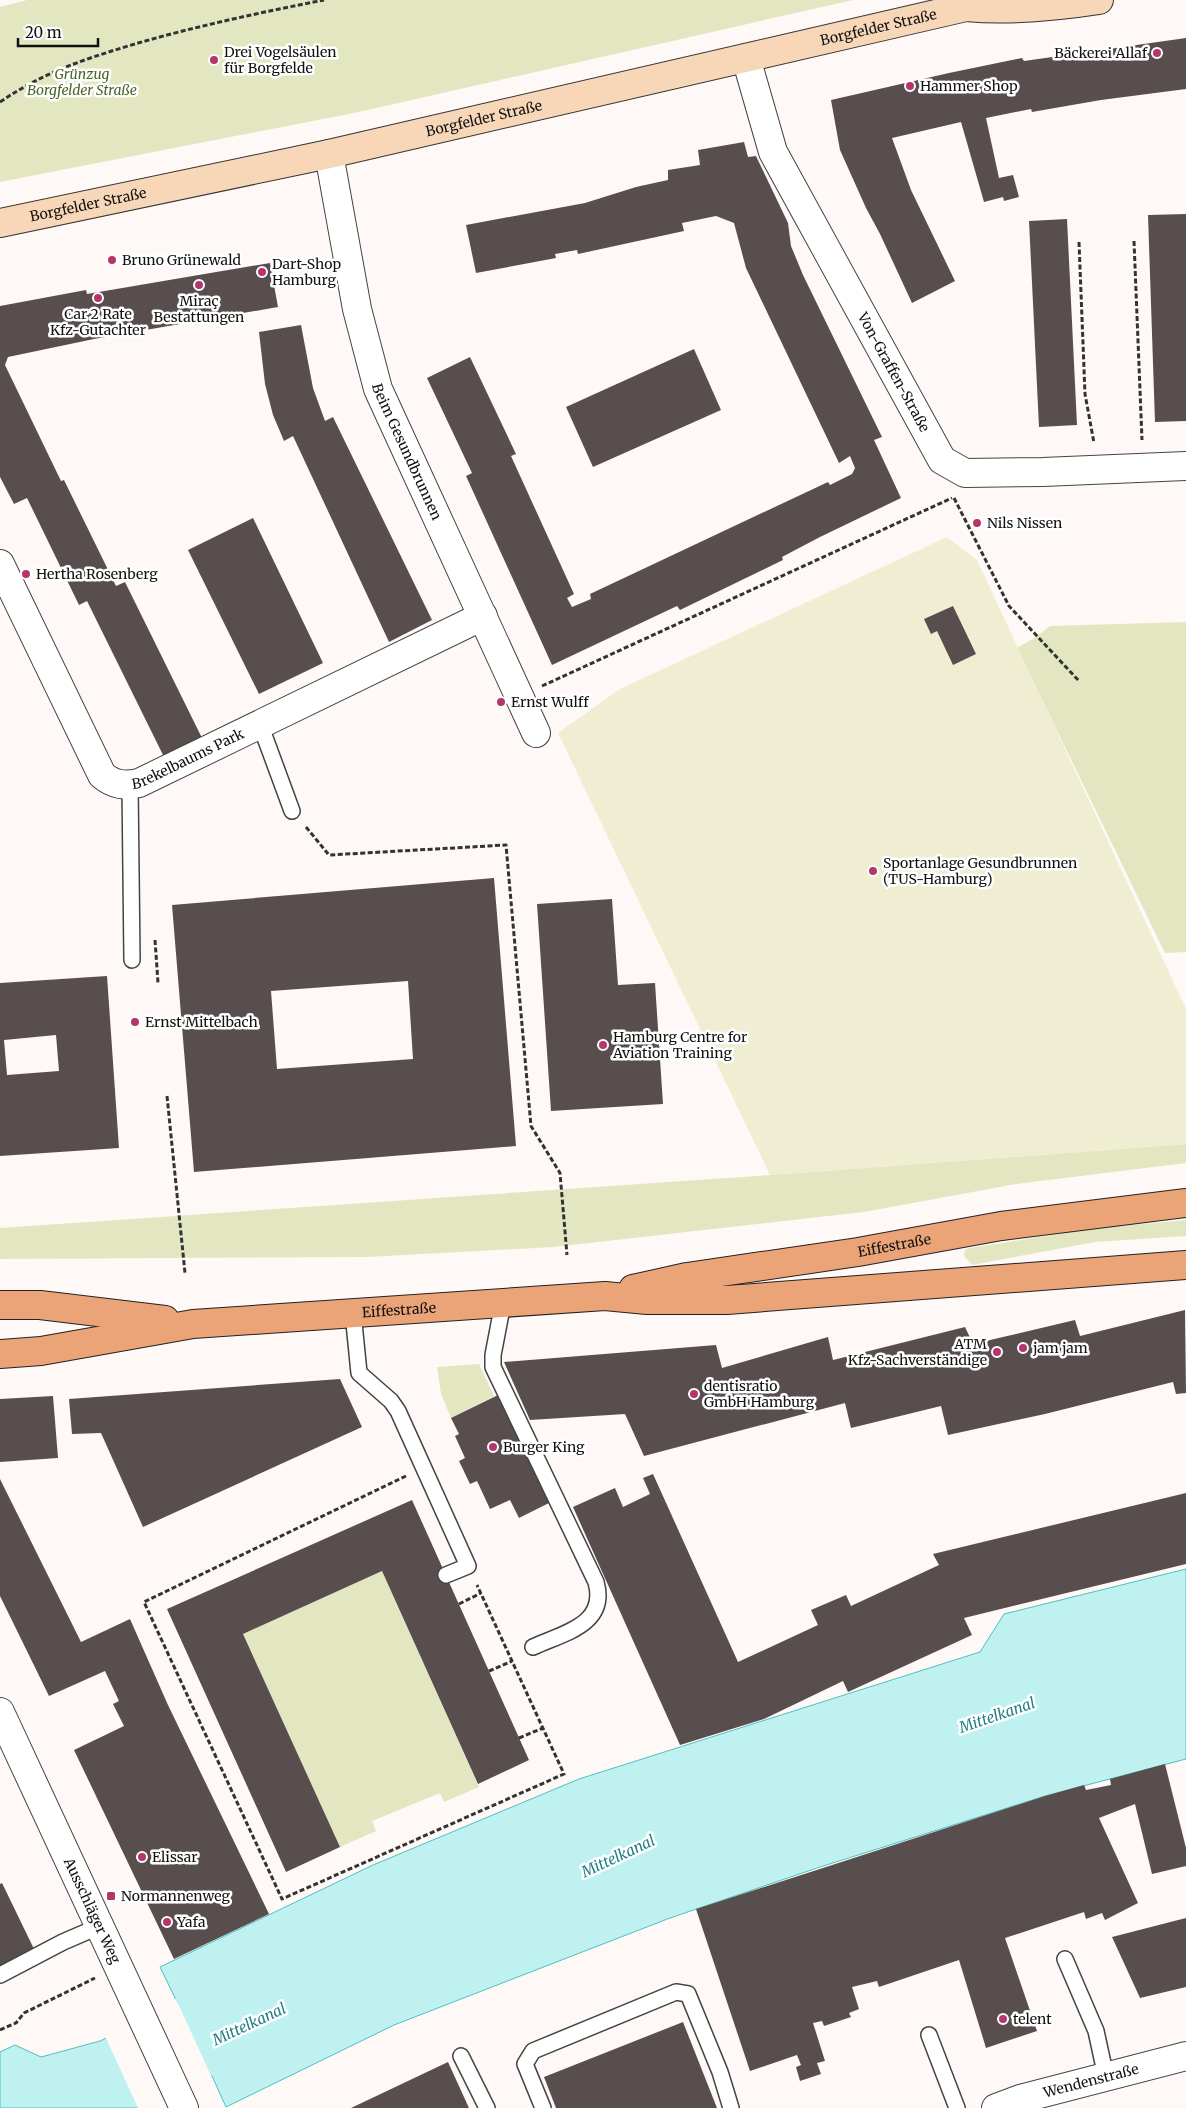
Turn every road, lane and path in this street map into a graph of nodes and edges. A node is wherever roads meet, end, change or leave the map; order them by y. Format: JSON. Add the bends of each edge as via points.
{"nodes":[{"id":1,"x":324,"y":0,"type":"edge"},
{"id":2,"x":1099,"y":0,"type":"edge"},
{"id":3,"x":974,"y":4,"type":"edge"},
{"id":4,"x":746,"y":58,"type":"junction"},
{"id":5,"x":0,"y":102,"type":"edge"},
{"id":6,"x":329,"y":154,"type":"junction"},
{"id":7,"x":0,"y":223,"type":"edge"},
{"id":8,"x":1134,"y":241,"type":"dead end"},
{"id":9,"x":1079,"y":242,"type":"dead end"},
{"id":10,"x":1186,"y":466,"type":"edge"},
{"id":11,"x":1142,"y":468,"type":"junction"},
{"id":12,"x":1098,"y":470,"type":"junction"},
{"id":13,"x":0,"y":564,"type":"edge"},
{"id":14,"x":484,"y":616,"type":"junction"},
{"id":15,"x":554,"y":681,"type":"dead end"},
{"id":16,"x":1078,"y":681,"type":"dead end"},
{"id":17,"x":260,"y":724,"type":"junction"},
{"id":18,"x":536,"y":733,"type":"dead end"},
{"id":19,"x":130,"y":785,"type":"junction"},
{"id":20,"x":292,"y":811,"type":"joint"},
{"id":21,"x":132,"y":960,"type":"dead end"},
{"id":22,"x":167,"y":1096,"type":"dead end"},
{"id":23,"x":1186,"y":1203,"type":"edge"},
{"id":24,"x":567,"y":1255,"type":"dead end"},
{"id":25,"x":1186,"y":1266,"type":"edge"},
{"id":26,"x":185,"y":1273,"type":"dead end"},
{"id":27,"x":605,"y":1296,"type":"junction"},
{"id":28,"x":503,"y":1303,"type":"junction"},
{"id":29,"x":0,"y":1305,"type":"edge"},
{"id":30,"x":353,"y":1313,"type":"junction"},
{"id":31,"x":193,"y":1324,"type":"junction"},
{"id":32,"x":0,"y":1354,"type":"edge"},
{"id":33,"x":422,"y":1468,"type":"junction"},
{"id":34,"x":468,"y":1566,"type":"junction"},
{"id":35,"x":446,"y":1575,"type":"dead end"},
{"id":36,"x":481,"y":1592,"type":"junction"},
{"id":37,"x":459,"y":1604,"type":"dead end"},
{"id":38,"x":533,"y":1647,"type":"dead end"},
{"id":39,"x":512,"y":1661,"type":"junction"},
{"id":40,"x":489,"y":1671,"type":"dead end"},
{"id":41,"x":0,"y":1712,"type":"edge"},
{"id":42,"x":543,"y":1728,"type":"junction"},
{"id":43,"x":519,"y":1738,"type":"dead end"},
{"id":44,"x":100,"y":1926,"type":"junction"},
{"id":45,"x":1065,"y":1959,"type":"dead end"},
{"id":46,"x":0,"y":1975,"type":"edge"},
{"id":47,"x":73,"y":1988,"type":"dead end"},
{"id":48,"x":0,"y":2030,"type":"edge"},
{"id":49,"x":929,"y":2035,"type":"dead end"},
{"id":50,"x":462,"y":2056,"type":"dead end"},
{"id":51,"x":1186,"y":2056,"type":"edge"},
{"id":52,"x":1106,"y":2077,"type":"junction"},
{"id":53,"x":181,"y":2101,"type":"edge"},
{"id":54,"x":1014,"y":2105,"type":"edge"},
{"id":55,"x":487,"y":2108,"type":"edge"},
{"id":56,"x":543,"y":2108,"type":"edge"},
{"id":57,"x":731,"y":2108,"type":"edge"},
{"id":58,"x":957,"y":2108,"type":"edge"}],
"edges":[{"from":1,"to":5,"type":"path","via":[[161,36],[77,62],[39,77]]},
{"from":2,"to":3,"type":"main road","name":"Borgfelder Straße","via":[[1002,10]]},
{"from":3,"to":4,"type":"main road","name":"Borgfelder Straße"},
{"from":4,"to":6,"type":"main road","name":"Borgfelder Straße"},
{"from":4,"to":12,"type":"street","name":"Von-Graffen-Straße","via":[[773,152],[942,460],[965,473]]},
{"from":6,"to":7,"type":"main road","name":"Borgfelder Straße"},
{"from":6,"to":14,"type":"street","name":"Beim Gesundbrunnen","via":[[357,309],[378,390]]},
{"from":8,"to":11,"type":"path"},
{"from":9,"to":12,"type":"path","via":[[1085,394]]},
{"from":10,"to":11,"type":"street","name":"Von-Graffen-Straße"},
{"from":11,"to":12,"type":"street","name":"Von-Graffen-Straße"},
{"from":13,"to":19,"type":"street","name":"Brekelbaums Park","via":[[102,775],[120,785]]},
{"from":14,"to":17,"type":"street","name":"Brekelbaums Park"},
{"from":14,"to":18,"type":"street","name":"Beim Gesundbrunnen"},
{"from":15,"to":16,"type":"path","via":[[953,497],[1009,606]]},
{"from":17,"to":19,"type":"street","name":"Brekelbaums Park"},
{"from":17,"to":20,"type":"lane"},
{"from":19,"to":21,"type":"lane"},
{"from":20,"to":24,"type":"path","via":[[329,855],[506,845],[531,1126],[560,1173]]},
{"from":22,"to":26,"type":"path"},
{"from":23,"to":27,"type":"main road","name":"Eiffestraße","via":[[1001,1226],[858,1252],[687,1277]]},
{"from":25,"to":27,"type":"main road","name":"Eiffestraße","via":[[727,1300],[647,1300]]},
{"from":27,"to":28,"type":"main road","name":"Eiffestraße"},
{"from":28,"to":30,"type":"main road","name":"Eiffestraße"},
{"from":28,"to":38,"type":"lane","via":[[493,1367],[600,1594],[597,1608],[582,1625]]},
{"from":29,"to":31,"type":"main road","name":"Eiffestraße","via":[[40,1305]]},
{"from":30,"to":31,"type":"main road","name":"Eiffestraße"},
{"from":30,"to":33,"type":"lane","via":[[359,1372],[398,1411]]},
{"from":31,"to":32,"type":"main road","name":"Eiffestraße"},
{"from":33,"to":34,"type":"lane"},
{"from":33,"to":42,"type":"path","via":[[144,1602],[282,1899],[564,1774]]},
{"from":34,"to":35,"type":"lane"},
{"from":34,"to":36,"type":"path"},
{"from":36,"to":37,"type":"path"},
{"from":36,"to":39,"type":"path"},
{"from":39,"to":40,"type":"path"},
{"from":39,"to":42,"type":"path"},
{"from":41,"to":44,"type":"street","name":"Ausschläger Weg"},
{"from":42,"to":43,"type":"path"},
{"from":44,"to":46,"type":"lane"},
{"from":44,"to":53,"type":"street","name":"Ausschläger Weg"},
{"from":45,"to":52,"type":"lane","via":[[1096,2031]]},
{"from":47,"to":48,"type":"path","via":[[24,2013],[16,2023]]},
{"from":49,"to":58,"type":"lane"},
{"from":50,"to":55,"type":"lane"},
{"from":51,"to":52,"type":"street","name":"Wendenstraße"},
{"from":52,"to":54,"type":"street","name":"Wendenstraße"},
{"from":56,"to":57,"type":"lane","via":[[525,2064],[533,2051],[676,1992],[688,1994]]}]}
